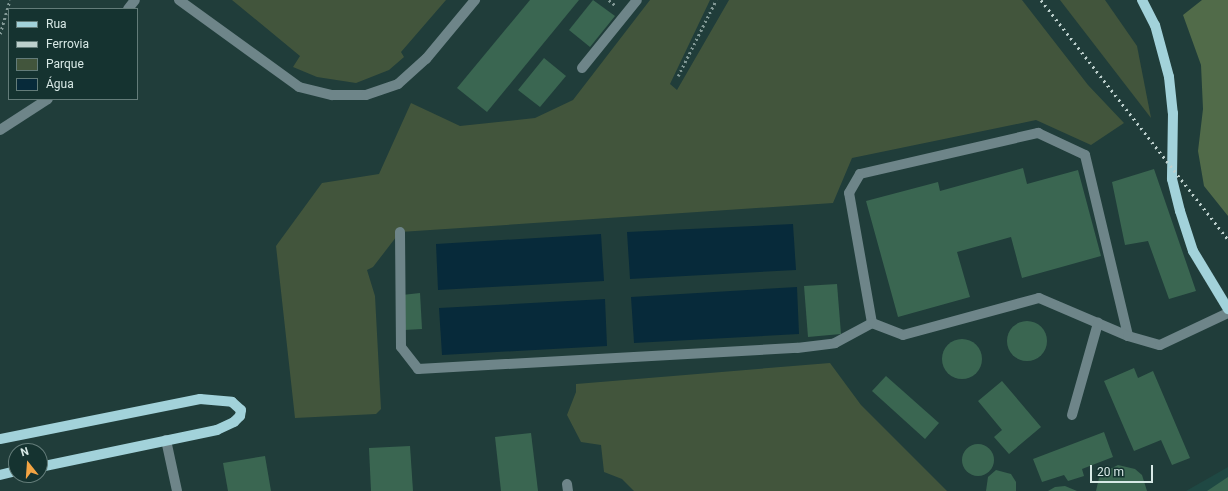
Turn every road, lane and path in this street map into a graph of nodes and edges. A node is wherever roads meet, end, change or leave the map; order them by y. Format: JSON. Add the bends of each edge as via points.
{"nodes":[{"id":1,"x":10,"y":0,"type":"edge"},
{"id":2,"x":135,"y":0,"type":"edge"},
{"id":3,"x":179,"y":0,"type":"edge"},
{"id":4,"x":475,"y":0,"type":"edge"},
{"id":5,"x":637,"y":0,"type":"edge"},
{"id":6,"x":716,"y":0,"type":"edge"},
{"id":7,"x":1142,"y":0,"type":"edge"},
{"id":8,"x":129,"y":8,"type":"edge"},
{"id":9,"x":0,"y":34,"type":"edge"},
{"id":10,"x":582,"y":68,"type":"dead end"},
{"id":11,"x":678,"y":76,"type":"dead end"},
{"id":12,"x":46,"y":100,"type":"edge"},
{"id":13,"x":0,"y":130,"type":"edge"},
{"id":14,"x":400,"y":232,"type":"dead end"},
{"id":15,"x":1228,"y":309,"type":"edge"},
{"id":16,"x":1228,"y":313,"type":"edge"},
{"id":17,"x":872,"y":323,"type":"junction"},
{"id":18,"x":1098,"y":323,"type":"junction"},
{"id":19,"x":1128,"y":336,"type":"junction"},
{"id":20,"x":1072,"y":416,"type":"dead end"},
{"id":21,"x":0,"y":439,"type":"edge"},
{"id":22,"x":166,"y":440,"type":"junction"},
{"id":23,"x":48,"y":465,"type":"edge"},
{"id":24,"x":177,"y":491,"type":"edge"}],
"edges":[{"from":1,"to":9,"type":"path"},
{"from":2,"to":8,"type":"street"},
{"from":3,"to":4,"type":"street","via":[[299,87],[332,95],[366,95],[398,84],[426,59]]},
{"from":5,"to":10,"type":"street"},
{"from":6,"to":11,"type":"path"},
{"from":7,"to":15,"type":"main road","via":[[1157,30],[1169,77],[1173,113],[1172,179],[1180,212],[1194,251]]},
{"from":12,"to":13,"type":"street"},
{"from":14,"to":17,"type":"street","via":[[401,347],[418,369],[797,348],[835,343]]},
{"from":16,"to":19,"type":"street","via":[[1160,345]]},
{"from":17,"to":18,"type":"street","via":[[903,336],[1039,298]]},
{"from":17,"to":19,"type":"street","via":[[849,192],[860,174],[1038,133],[1085,155]]},
{"from":18,"to":19,"type":"street"},
{"from":18,"to":20,"type":"street"},
{"from":21,"to":22,"type":"main road","via":[[200,399],[232,402],[241,410],[240,416],[226,426]]},
{"from":22,"to":23,"type":"main road"},
{"from":22,"to":24,"type":"street"}]}
